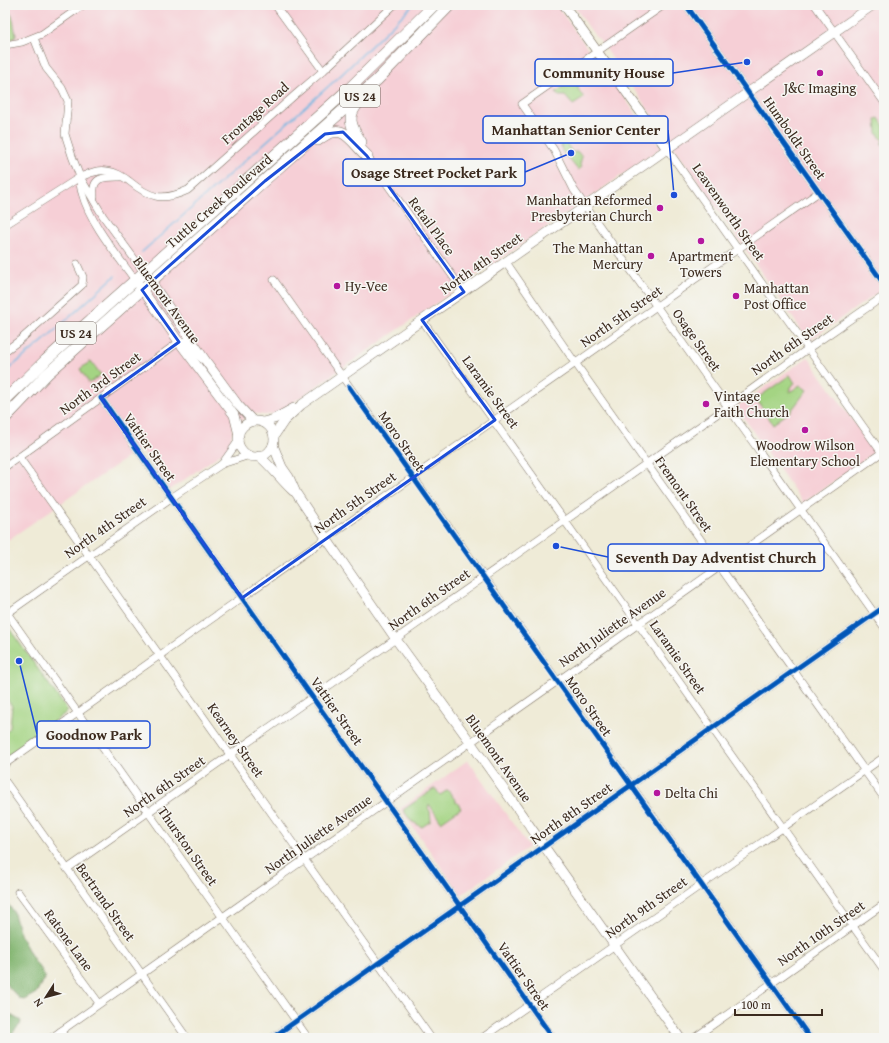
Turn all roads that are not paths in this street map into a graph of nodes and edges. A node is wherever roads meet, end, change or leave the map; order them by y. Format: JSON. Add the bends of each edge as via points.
{"nodes":[{"id":1,"x":83,"y":5,"type":"edge"},
{"id":2,"x":275,"y":5,"type":"edge"},
{"id":3,"x":394,"y":5,"type":"edge"},
{"id":4,"x":434,"y":5,"type":"edge"},
{"id":5,"x":450,"y":5,"type":"edge"},
{"id":6,"x":564,"y":5,"type":"edge"},
{"id":7,"x":664,"y":5,"type":"edge"},
{"id":8,"x":686,"y":5,"type":"edge"},
{"id":9,"x":815,"y":5,"type":"edge"},
{"id":10,"x":873,"y":5,"type":"edge"},
{"id":11,"x":834,"y":33,"type":"junction"},
{"id":12,"x":34,"y":38,"type":"junction"},
{"id":13,"x":5,"y":45,"type":"edge"},
{"id":14,"x":597,"y":52,"type":"junction"},
{"id":15,"x":323,"y":71,"type":"junction"},
{"id":16,"x":377,"y":80,"type":"junction"},
{"id":17,"x":748,"y":93,"type":"junction"},
{"id":18,"x":884,"y":102,"type":"edge"},
{"id":19,"x":667,"y":149,"type":"junction"},
{"id":20,"x":367,"y":156,"type":"junction"},
{"id":21,"x":80,"y":177,"type":"junction"},
{"id":22,"x":123,"y":177,"type":"junction"},
{"id":23,"x":265,"y":181,"type":"junction"},
{"id":24,"x":819,"y":192,"type":"junction"},
{"id":25,"x":96,"y":206,"type":"junction"},
{"id":26,"x":586,"y":207,"type":"junction"},
{"id":27,"x":5,"y":224,"type":"edge"},
{"id":28,"x":739,"y":250,"type":"junction"},
{"id":29,"x":506,"y":262,"type":"junction"},
{"id":30,"x":77,"y":264,"type":"dead end"},
{"id":31,"x":144,"y":272,"type":"junction"},
{"id":32,"x":135,"y":280,"type":"junction"},
{"id":33,"x":274,"y":280,"type":"dead end"},
{"id":34,"x":151,"y":282,"type":"junction"},
{"id":35,"x":884,"y":284,"type":"edge"},
{"id":36,"x":142,"y":290,"type":"junction"},
{"id":37,"x":464,"y":292,"type":"junction"},
{"id":38,"x":884,"y":296,"type":"edge"},
{"id":39,"x":657,"y":306,"type":"junction"},
{"id":40,"x":422,"y":320,"type":"junction"},
{"id":41,"x":179,"y":342,"type":"junction"},
{"id":42,"x":809,"y":348,"type":"junction"},
{"id":43,"x":5,"y":351,"type":"edge"},
{"id":44,"x":208,"y":364,"type":"junction"},
{"id":45,"x":576,"y":364,"type":"junction"},
{"id":46,"x":342,"y":376,"type":"junction"},
{"id":47,"x":101,"y":398,"type":"junction"},
{"id":48,"x":5,"y":400,"type":"edge"},
{"id":49,"x":301,"y":405,"type":"junction"},
{"id":50,"x":728,"y":406,"type":"junction"},
{"id":51,"x":5,"y":418,"type":"edge"},
{"id":52,"x":495,"y":420,"type":"junction"},
{"id":53,"x":253,"y":421,"type":"junction"},
{"id":54,"x":263,"y":422,"type":"junction"},
{"id":55,"x":239,"y":437,"type":"junction"},
{"id":56,"x":273,"y":441,"type":"junction"},
{"id":57,"x":883,"y":453,"type":"edge"},
{"id":58,"x":255,"y":456,"type":"junction"},
{"id":59,"x":19,"y":457,"type":"junction"},
{"id":60,"x":646,"y":463,"type":"junction"},
{"id":61,"x":222,"y":464,"type":"junction"},
{"id":62,"x":5,"y":467,"type":"edge"},
{"id":63,"x":413,"y":477,"type":"junction"},
{"id":64,"x":296,"y":493,"type":"junction"},
{"id":65,"x":171,"y":498,"type":"junction"},
{"id":66,"x":801,"y":510,"type":"junction"},
{"id":67,"x":565,"y":519,"type":"junction"},
{"id":68,"x":326,"y":538,"type":"junction"},
{"id":69,"x":89,"y":556,"type":"junction"},
{"id":70,"x":720,"y":567,"type":"junction"},
{"id":71,"x":483,"y":577,"type":"junction"},
{"id":72,"x":242,"y":598,"type":"junction"},
{"id":73,"x":884,"y":607,"type":"edge"},
{"id":74,"x":6,"y":612,"type":"edge"},
{"id":75,"x":874,"y":614,"type":"junction"},
{"id":76,"x":639,"y":624,"type":"junction"},
{"id":77,"x":884,"y":628,"type":"edge"},
{"id":78,"x":395,"y":638,"type":"junction"},
{"id":79,"x":160,"y":655,"type":"junction"},
{"id":80,"x":794,"y":671,"type":"junction"},
{"id":81,"x":557,"y":681,"type":"junction"},
{"id":82,"x":312,"y":697,"type":"junction"},
{"id":83,"x":78,"y":713,"type":"junction"},
{"id":84,"x":713,"y":728,"type":"junction"},
{"id":85,"x":471,"y":742,"type":"junction"},
{"id":86,"x":230,"y":755,"type":"junction"},
{"id":87,"x":884,"y":757,"type":"edge"},
{"id":88,"x":5,"y":764,"type":"edge"},
{"id":89,"x":865,"y":770,"type":"junction"},
{"id":90,"x":5,"y":781,"type":"edge"},
{"id":91,"x":631,"y":785,"type":"junction"},
{"id":92,"x":884,"y":798,"type":"edge"},
{"id":93,"x":386,"y":802,"type":"junction"},
{"id":94,"x":149,"y":812,"type":"junction"},
{"id":95,"x":783,"y":827,"type":"junction"},
{"id":96,"x":544,"y":847,"type":"junction"},
{"id":97,"x":304,"y":859,"type":"junction"},
{"id":98,"x":67,"y":869,"type":"junction"},
{"id":99,"x":701,"y":884,"type":"junction"},
{"id":100,"x":18,"y":892,"type":"dead end"},
{"id":101,"x":884,"y":904,"type":"edge"},
{"id":102,"x":459,"y":906,"type":"junction"},
{"id":103,"x":222,"y":917,"type":"junction"},
{"id":104,"x":853,"y":926,"type":"junction"},
{"id":105,"x":614,"y":945,"type":"junction"},
{"id":106,"x":378,"y":963,"type":"junction"},
{"id":107,"x":884,"y":970,"type":"edge"},
{"id":108,"x":141,"y":974,"type":"junction"},
{"id":109,"x":772,"y":984,"type":"junction"},
{"id":110,"x":99,"y":1003,"type":"junction"},
{"id":111,"x":530,"y":1005,"type":"junction"},
{"id":112,"x":296,"y":1021,"type":"junction"},
{"id":113,"x":61,"y":1031,"type":"junction"},
{"id":114,"x":51,"y":1038,"type":"edge"},
{"id":115,"x":65,"y":1038,"type":"edge"},
{"id":116,"x":187,"y":1038,"type":"edge"},
{"id":117,"x":272,"y":1038,"type":"edge"},
{"id":118,"x":308,"y":1038,"type":"edge"},
{"id":119,"x":431,"y":1038,"type":"edge"},
{"id":120,"x":482,"y":1038,"type":"edge"},
{"id":121,"x":553,"y":1038,"type":"edge"},
{"id":122,"x":680,"y":1038,"type":"edge"},
{"id":123,"x":694,"y":1038,"type":"edge"},
{"id":124,"x":810,"y":1038,"type":"edge"}],
"edges":[{"from":1,"to":12,"type":"street","via":[[49,31]]},
{"from":2,"to":15,"type":"street"},
{"from":3,"to":15,"type":"street","name":"Frontage Road"},
{"from":4,"to":31,"type":"highway","name":"Tuttle Creek Boulevard","number":"US 24","via":[[350,88]]},
{"from":5,"to":16,"type":"highway","name":"Tuttle Creek Boulevard","number":"US 24"},
{"from":6,"to":14,"type":"main road","name":"Leavenworth Street"},
{"from":7,"to":14,"type":"street"},
{"from":8,"to":17,"type":"street","name":"Humboldt Street"},
{"from":9,"to":11,"type":"street"},
{"from":10,"to":11,"type":"main road","name":"North 4th Street"},
{"from":11,"to":17,"type":"main road","name":"North 4th Street"},
{"from":11,"to":18,"type":"street"},
{"from":12,"to":13,"type":"street"},
{"from":12,"to":21,"type":"street","name":"Bluemont Avenue","via":[[46,68],[62,88],[68,101],[66,134]]},
{"from":14,"to":19,"type":"main road","name":"Leavenworth Street"},
{"from":14,"to":26,"type":"street","name":"Osage Street","via":[[522,104],[554,150],[574,190]]},
{"from":15,"to":22,"type":"street","name":"Frontage Road","via":[[188,190],[176,196],[153,197]]},
{"from":16,"to":20,"type":"highway","via":[[352,110],[351,116],[351,126]]},
{"from":16,"to":23,"type":"highway","name":"Tuttle Creek Boulevard","number":"US 24"},
{"from":17,"to":19,"type":"main road","name":"North 4th Street"},
{"from":17,"to":24,"type":"street","name":"Humboldt Street"},
{"from":19,"to":26,"type":"main road","name":"North 4th Street"},
{"from":19,"to":28,"type":"street","name":"Leavenworth Street"},
{"from":20,"to":23,"type":"highway","via":[[343,132],[333,132],[325,134]]},
{"from":20,"to":37,"type":"street","name":"Retail Place"},
{"from":21,"to":22,"type":"street","name":"Frontage Road","via":[[105,170]]},
{"from":21,"to":25,"type":"street","name":"Bluemont Avenue"},
{"from":21,"to":27,"type":"street","name":"Frontage Road"},
{"from":21,"to":32,"type":"street","name":"Bluemont Avenue","via":[[81,192],[86,206]]},
{"from":22,"to":25,"type":"street","via":[[100,178],[96,182],[93,187]]},
{"from":23,"to":34,"type":"highway","name":"Tuttle Creek Boulevard","number":"US 24"},
{"from":24,"to":28,"type":"street","name":"North 5th Street"},
{"from":24,"to":35,"type":"street","name":"Humboldt Street"},
{"from":25,"to":31,"type":"street","name":"Bluemont Avenue"},
{"from":26,"to":29,"type":"main road","name":"North 4th Street"},
{"from":26,"to":39,"type":"street","name":"Osage Street"},
{"from":28,"to":39,"type":"street","name":"North 5th Street"},
{"from":28,"to":42,"type":"street","name":"Leavenworth Street"},
{"from":29,"to":37,"type":"main road","name":"North 4th Street"},
{"from":29,"to":45,"type":"street","name":"Fremont Street"},
{"from":30,"to":43,"type":"street","via":[[83,277],[82,285]]},
{"from":31,"to":32,"type":"highway","name":"Tuttle Creek Boulevard","number":"US 24"},
{"from":31,"to":34,"type":"main road","name":"Bluemont Avenue"},
{"from":32,"to":36,"type":"main road","name":"Bluemont Avenue"},
{"from":32,"to":48,"type":"highway","name":"Tuttle Creek Boulevard","number":"US 24"},
{"from":33,"to":46,"type":"street","name":"Moro Street"},
{"from":34,"to":36,"type":"highway","name":"Tuttle Creek Boulevard","number":"US 24"},
{"from":34,"to":44,"type":"main road","name":"Bluemont Avenue"},
{"from":36,"to":41,"type":"main road","name":"Bluemont Avenue"},
{"from":36,"to":51,"type":"highway","name":"Tuttle Creek Boulevard","number":"US 24","via":[[47,374]]},
{"from":37,"to":40,"type":"main road","name":"North 4th Street"},
{"from":38,"to":42,"type":"street","name":"North 6th Street"},
{"from":39,"to":45,"type":"street","name":"North 5th Street"},
{"from":39,"to":50,"type":"street","name":"Osage Street"},
{"from":40,"to":46,"type":"main road","name":"North 4th Street"},
{"from":40,"to":52,"type":"street","name":"Laramie Street"},
{"from":41,"to":44,"type":"street","via":[[183,341]]},
{"from":41,"to":47,"type":"street","name":"North 3rd Street"},
{"from":41,"to":55,"type":"main road","name":"Bluemont Avenue","via":[[234,415]]},
{"from":42,"to":50,"type":"street","name":"North 6th Street"},
{"from":42,"to":57,"type":"street","name":"Leavenworth Street"},
{"from":44,"to":53,"type":"main road","name":"Bluemont Avenue","via":[[238,406]]},
{"from":45,"to":52,"type":"street","name":"North 5th Street"},
{"from":45,"to":60,"type":"street","name":"Fremont Street"},
{"from":46,"to":49,"type":"main road","name":"North 4th Street"},
{"from":46,"to":63,"type":"street","name":"Moro Street"},
{"from":47,"to":59,"type":"street","name":"North 3rd Street"},
{"from":47,"to":65,"type":"street","name":"Vattier Street"},
{"from":49,"to":54,"type":"main road","name":"North 4th Street"},
{"from":49,"to":56,"type":"main road","name":"North 4th Street","via":[[284,421]]},
{"from":50,"to":60,"type":"street","name":"North 6th Street"},
{"from":50,"to":66,"type":"street","name":"Osage Street"},
{"from":52,"to":63,"type":"street","name":"North 5th Street"},
{"from":52,"to":67,"type":"street","name":"Laramie Street"},
{"from":53,"to":54,"type":"main road"},
{"from":53,"to":55,"type":"main road","via":[[243,428]]},
{"from":54,"to":56,"type":"main road","via":[[270,427]]},
{"from":55,"to":58,"type":"main road","via":[[241,448]]},
{"from":55,"to":61,"type":"street","name":"North 4th Street"},
{"from":56,"to":58,"type":"main road","via":[[267,453]]},
{"from":56,"to":64,"type":"main road","name":"Bluemont Avenue","via":[[282,467]]},
{"from":57,"to":66,"type":"street","name":"North Juliette Avenue"},
{"from":58,"to":61,"type":"street","name":"North 4th Street"},
{"from":58,"to":64,"type":"main road","name":"Bluemont Avenue","via":[[273,469]]},
{"from":59,"to":62,"type":"street","name":"North 3rd Street"},
{"from":59,"to":69,"type":"street","name":"Kearney Street"},
{"from":60,"to":67,"type":"street","name":"North 6th Street"},
{"from":60,"to":70,"type":"street","name":"Fremont Street"},
{"from":61,"to":65,"type":"street","name":"North 4th Street"},
{"from":63,"to":68,"type":"street","name":"North 5th Street"},
{"from":63,"to":71,"type":"street","name":"Moro Street"},
{"from":64,"to":68,"type":"main road","name":"Bluemont Avenue"},
{"from":65,"to":69,"type":"street","name":"North 4th Street"},
{"from":65,"to":72,"type":"street","name":"Vattier Street"},
{"from":66,"to":70,"type":"street","name":"North Juliette Avenue"},
{"from":66,"to":75,"type":"street","name":"Osage Street"},
{"from":67,"to":71,"type":"street","name":"North 6th Street"},
{"from":67,"to":76,"type":"street","name":"Laramie Street"},
{"from":68,"to":72,"type":"street","name":"North 5th Street"},
{"from":68,"to":78,"type":"main road","name":"Bluemont Avenue"},
{"from":69,"to":74,"type":"street","name":"North 4th Street"},
{"from":69,"to":79,"type":"street","name":"Kearney Street"},
{"from":70,"to":76,"type":"street","name":"North Juliette Avenue"},
{"from":70,"to":80,"type":"street","name":"Fremont Street"},
{"from":71,"to":78,"type":"street","name":"North 6th Street"},
{"from":71,"to":81,"type":"street","name":"Moro Street"},
{"from":72,"to":79,"type":"street","name":"North 5th Street"},
{"from":72,"to":82,"type":"street","name":"Vattier Street"},
{"from":73,"to":75,"type":"street","name":"North 8th Street"},
{"from":74,"to":83,"type":"street","name":"Thurston Street"},
{"from":75,"to":77,"type":"street","name":"Osage Street"},
{"from":75,"to":80,"type":"street","name":"North 8th Street"},
{"from":76,"to":81,"type":"street","name":"North Juliette Avenue"},
{"from":76,"to":84,"type":"street","name":"Laramie Street"},
{"from":78,"to":82,"type":"street","name":"North 6th Street"},
{"from":78,"to":85,"type":"main road","name":"Bluemont Avenue"},
{"from":79,"to":83,"type":"street","name":"North 5th Street"},
{"from":79,"to":86,"type":"street","name":"Kearney Street"},
{"from":80,"to":84,"type":"street","name":"North 8th Street"},
{"from":80,"to":89,"type":"street","name":"Fremont Street"},
{"from":81,"to":85,"type":"street","name":"North Juliette Avenue"},
{"from":81,"to":91,"type":"street","name":"Moro Street"},
{"from":82,"to":86,"type":"street","name":"North 6th Street"},
{"from":82,"to":93,"type":"street","name":"Vattier Street"},
{"from":83,"to":88,"type":"street","name":"North 5th Street"},
{"from":83,"to":94,"type":"street","name":"Thurston Street"},
{"from":84,"to":91,"type":"street","name":"North 8th Street"},
{"from":84,"to":95,"type":"street","name":"Laramie Street"},
{"from":85,"to":93,"type":"street","name":"North Juliette Avenue"},
{"from":85,"to":96,"type":"main road","name":"Bluemont Avenue"},
{"from":86,"to":94,"type":"street","name":"North 6th Street"},
{"from":86,"to":97,"type":"street","name":"Kearney Street"},
{"from":87,"to":89,"type":"street","name":"North 9th Street"},
{"from":89,"to":92,"type":"street","name":"Fremont Street"},
{"from":89,"to":95,"type":"street","name":"North 9th Street"},
{"from":90,"to":98,"type":"street","name":"Bertrand Street"},
{"from":91,"to":96,"type":"street","name":"North 8th Street"},
{"from":91,"to":99,"type":"street","name":"Moro Street"},
{"from":93,"to":97,"type":"street","name":"North Juliette Avenue"},
{"from":93,"to":102,"type":"street","name":"Vattier Street"},
{"from":94,"to":98,"type":"street","name":"North 6th Street"},
{"from":94,"to":103,"type":"street","name":"Thurston Street"},
{"from":95,"to":99,"type":"street","name":"North 9th Street"},
{"from":95,"to":104,"type":"street","name":"Laramie Street"},
{"from":96,"to":102,"type":"street","name":"North 8th Street"},
{"from":96,"to":105,"type":"main road","name":"Bluemont Avenue"},
{"from":97,"to":103,"type":"street","name":"North Juliette Avenue"},
{"from":97,"to":106,"type":"street","name":"Kearney Street"},
{"from":98,"to":108,"type":"street","name":"Bertrand Street"},
{"from":99,"to":105,"type":"street","name":"North 9th Street"},
{"from":99,"to":109,"type":"street","name":"Moro Street"},
{"from":100,"to":110,"type":"street","name":"Ratone Lane"},
{"from":101,"to":104,"type":"street","name":"North 10th Street"},
{"from":102,"to":106,"type":"street","name":"North 8th Street"},
{"from":102,"to":111,"type":"street","name":"Vattier Street"},
{"from":103,"to":108,"type":"street","name":"North Juliette Avenue"},
{"from":103,"to":112,"type":"street","name":"Thurston Street"},
{"from":104,"to":107,"type":"street","name":"Laramie Street"},
{"from":104,"to":109,"type":"street","name":"North 10th Street"},
{"from":105,"to":111,"type":"street","name":"North 9th Street"},
{"from":105,"to":122,"type":"main road","name":"Bluemont Avenue"},
{"from":106,"to":112,"type":"street","name":"North 8th Street"},
{"from":106,"to":119,"type":"street","name":"Kearney Street"},
{"from":108,"to":110,"type":"street","name":"North Juliette Avenue"},
{"from":108,"to":116,"type":"street","name":"Bertrand Street"},
{"from":109,"to":123,"type":"street","name":"North 10th Street"},
{"from":109,"to":124,"type":"street","name":"Moro Street"},
{"from":110,"to":113,"type":"street","name":"North Juliette Avenue"},
{"from":111,"to":120,"type":"street","name":"North 9th Street"},
{"from":111,"to":121,"type":"street","name":"Vattier Street"},
{"from":112,"to":117,"type":"street","name":"North 8th Street"},
{"from":112,"to":118,"type":"street","name":"Thurston Street"},
{"from":113,"to":114,"type":"street","name":"North Juliette Avenue"},
{"from":113,"to":115,"type":"street"}]}
